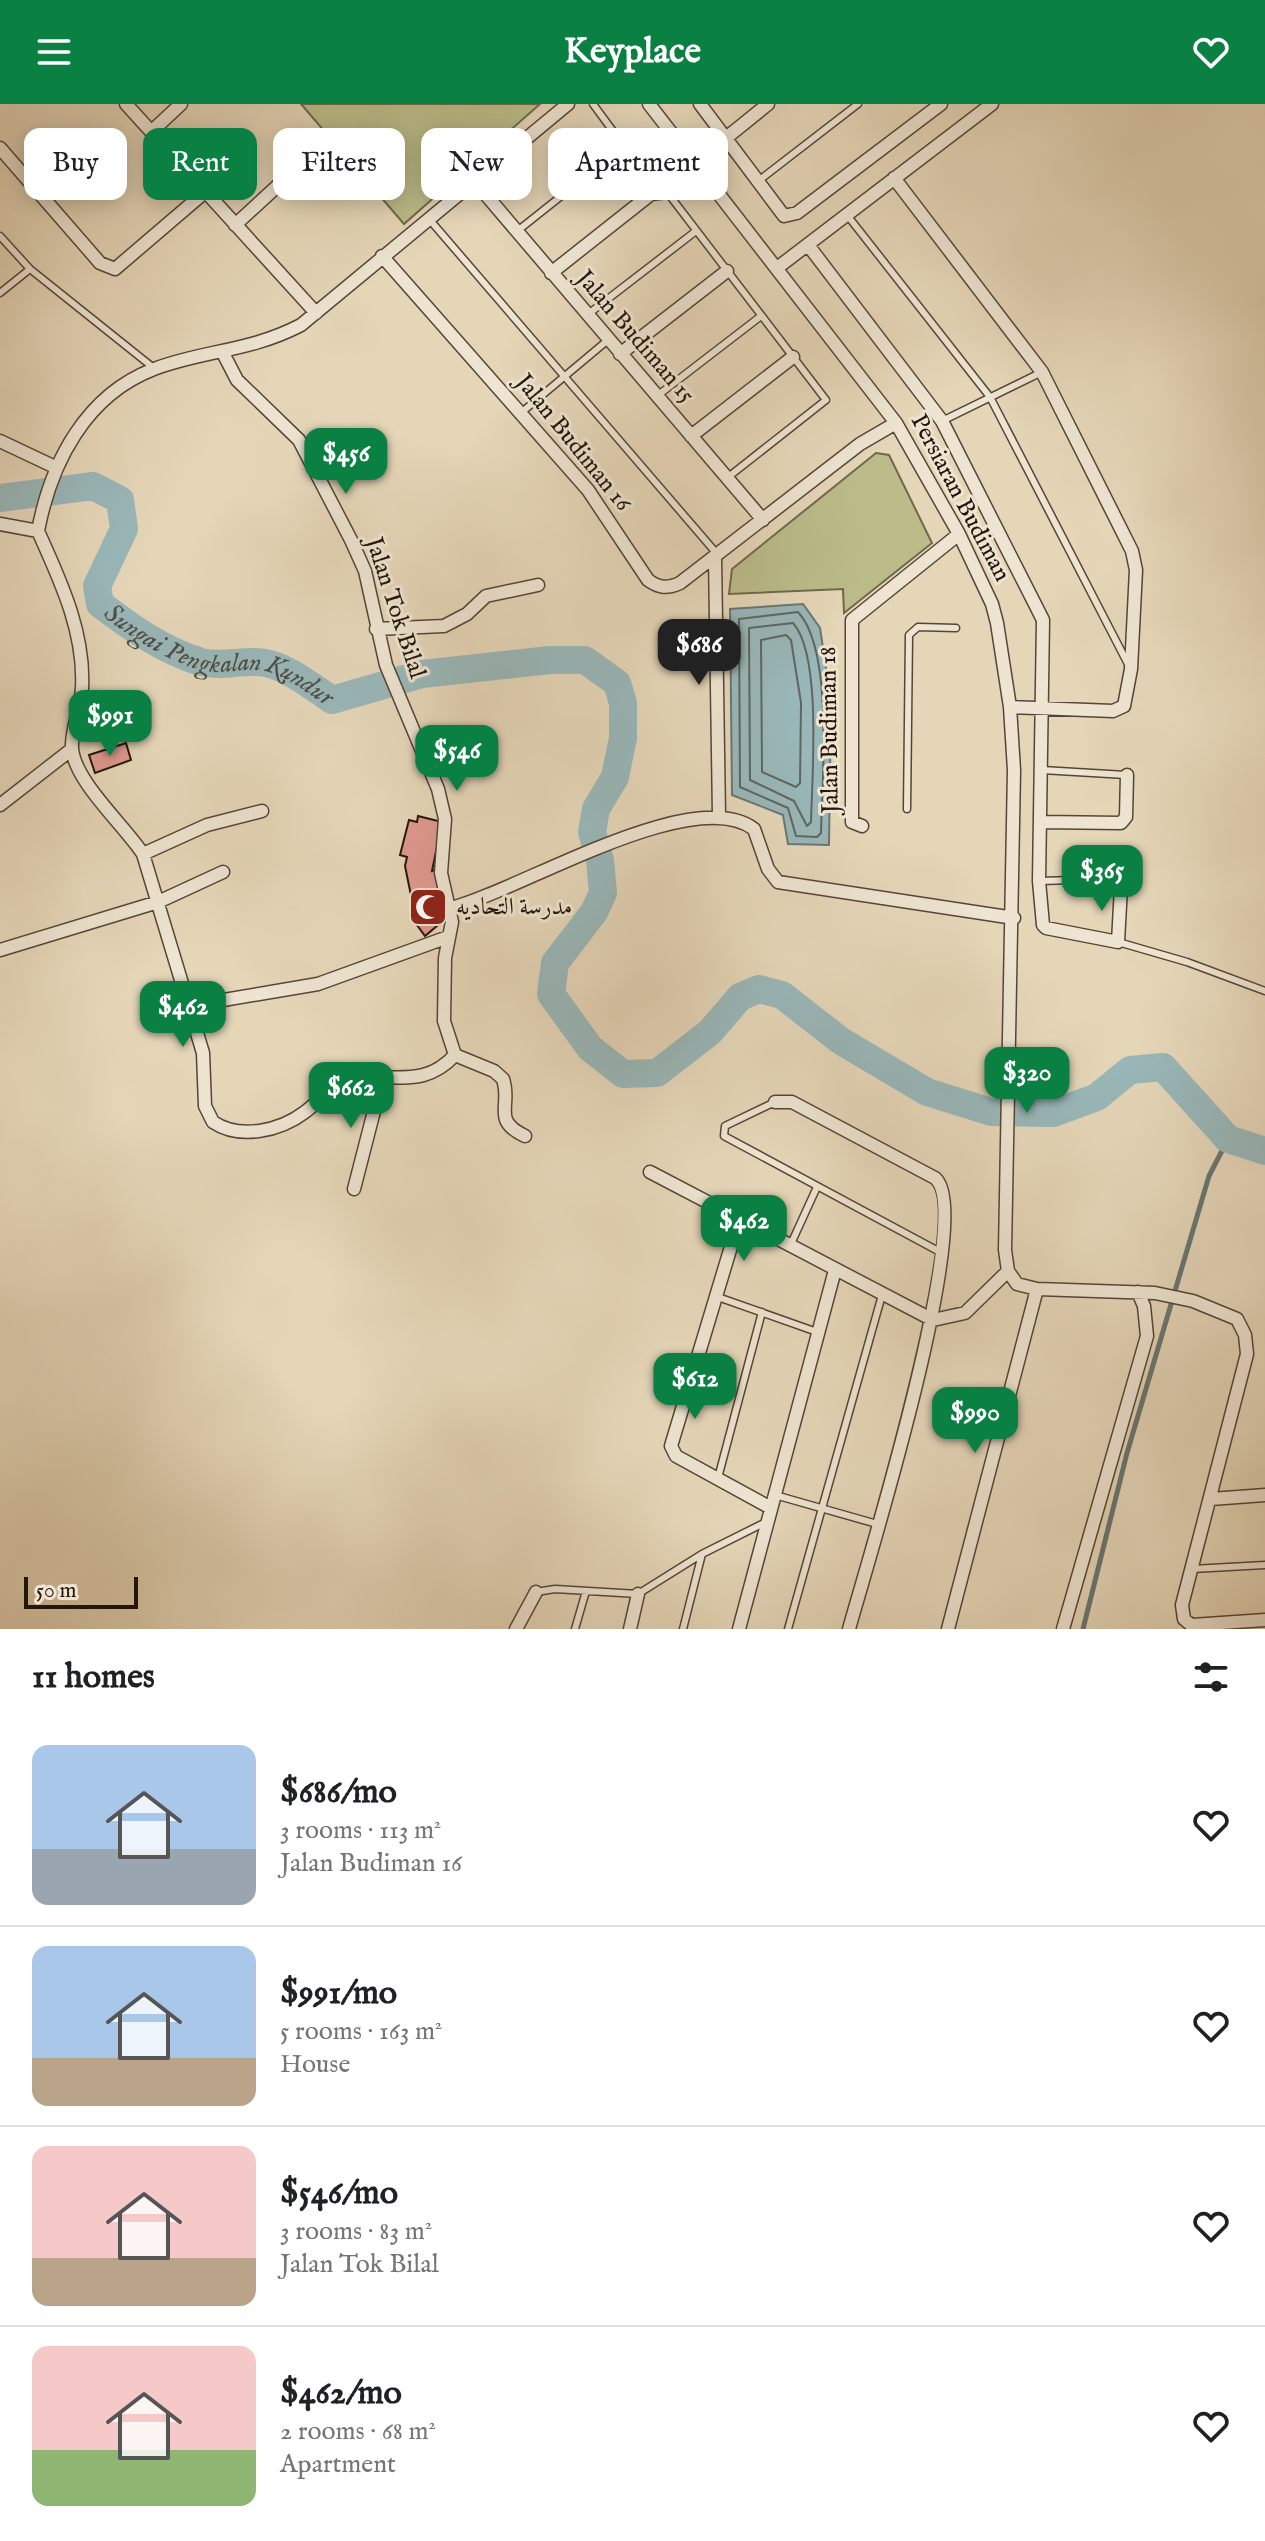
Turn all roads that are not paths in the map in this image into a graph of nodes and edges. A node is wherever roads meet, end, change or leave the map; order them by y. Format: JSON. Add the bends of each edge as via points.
{"nodes":[{"id":1,"x":126,"y":104,"type":"edge"},
{"id":2,"x":181,"y":104,"type":"edge"},
{"id":3,"x":568,"y":104,"type":"edge"},
{"id":4,"x":593,"y":104,"type":"edge"},
{"id":5,"x":649,"y":104,"type":"edge"},
{"id":6,"x":700,"y":104,"type":"edge"},
{"id":7,"x":768,"y":104,"type":"edge"},
{"id":8,"x":858,"y":104,"type":"edge"},
{"id":9,"x":941,"y":104,"type":"edge"},
{"id":10,"x":992,"y":104,"type":"edge"},
{"id":11,"x":147,"y":128,"type":"edge"},
{"id":12,"x":155,"y":128,"type":"edge"},
{"id":13,"x":718,"y":128,"type":"edge"},
{"id":14,"x":532,"y":134,"type":"edge"},
{"id":15,"x":728,"y":136,"type":"edge"},
{"id":16,"x":728,"y":141,"type":"edge"},
{"id":17,"x":0,"y":148,"type":"edge"},
{"id":18,"x":894,"y":178,"type":"junction"},
{"id":19,"x":757,"y":182,"type":"junction"},
{"id":20,"x":273,"y":190,"type":"edge"},
{"id":21,"x":196,"y":200,"type":"edge"},
{"id":22,"x":212,"y":200,"type":"edge"},
{"id":23,"x":453,"y":200,"type":"edge"},
{"id":24,"x":490,"y":200,"type":"edge"},
{"id":25,"x":643,"y":200,"type":"edge"},
{"id":26,"x":673,"y":200,"type":"edge"},
{"id":27,"x":847,"y":215,"type":"junction"},
{"id":28,"x":429,"y":219,"type":"junction"},
{"id":29,"x":235,"y":225,"type":"junction"},
{"id":30,"x":696,"y":231,"type":"junction"},
{"id":31,"x":516,"y":232,"type":"junction"},
{"id":32,"x":0,"y":236,"type":"edge"},
{"id":33,"x":808,"y":245,"type":"junction"},
{"id":34,"x":382,"y":256,"type":"junction"},
{"id":35,"x":777,"y":268,"type":"junction"},
{"id":36,"x":30,"y":269,"type":"junction"},
{"id":37,"x":727,"y":271,"type":"junction"},
{"id":38,"x":551,"y":273,"type":"junction"},
{"id":39,"x":0,"y":293,"type":"edge"},
{"id":40,"x":316,"y":313,"type":"junction"},
{"id":41,"x":587,"y":315,"type":"junction"},
{"id":42,"x":761,"y":316,"type":"junction"},
{"id":43,"x":609,"y":339,"type":"junction"},
{"id":44,"x":223,"y":353,"type":"junction"},
{"id":45,"x":620,"y":354,"type":"junction"},
{"id":46,"x":793,"y":357,"type":"junction"},
{"id":47,"x":155,"y":369,"type":"junction"},
{"id":48,"x":1042,"y":372,"type":"junction"},
{"id":49,"x":565,"y":377,"type":"junction"},
{"id":50,"x":657,"y":396,"type":"junction"},
{"id":51,"x":990,"y":397,"type":"junction"},
{"id":52,"x":522,"y":412,"type":"junction"},
{"id":53,"x":942,"y":421,"type":"junction"},
{"id":54,"x":896,"y":423,"type":"junction"},
{"id":55,"x":691,"y":436,"type":"junction"},
{"id":56,"x":0,"y":441,"type":"edge"},
{"id":57,"x":55,"y":467,"type":"junction"},
{"id":58,"x":727,"y":478,"type":"junction"},
{"id":59,"x":763,"y":520,"type":"junction"},
{"id":60,"x":0,"y":524,"type":"edge"},
{"id":61,"x":39,"y":526,"type":"junction"},
{"id":62,"x":959,"y":534,"type":"junction"},
{"id":63,"x":716,"y":556,"type":"junction"},
{"id":64,"x":538,"y":585,"type":"dead end"},
{"id":65,"x":956,"y":628,"type":"dead end"},
{"id":66,"x":376,"y":629,"type":"junction"},
{"id":67,"x":1131,"y":669,"type":"junction"},
{"id":68,"x":1010,"y":707,"type":"junction"},
{"id":69,"x":1044,"y":710,"type":"junction"},
{"id":70,"x":72,"y":749,"type":"junction"},
{"id":71,"x":1042,"y":770,"type":"junction"},
{"id":72,"x":1127,"y":775,"type":"joint"},
{"id":73,"x":0,"y":805,"type":"edge"},
{"id":74,"x":907,"y":809,"type":"dead end"},
{"id":75,"x":262,"y":811,"type":"dead end"},
{"id":76,"x":719,"y":816,"type":"junction"},
{"id":77,"x":1041,"y":822,"type":"junction"},
{"id":78,"x":862,"y":826,"type":"dead end"},
{"id":79,"x":143,"y":854,"type":"junction"},
{"id":80,"x":223,"y":872,"type":"dead end"},
{"id":81,"x":1039,"y":881,"type":"junction"},
{"id":82,"x":1121,"y":887,"type":"joint"},
{"id":83,"x":158,"y":902,"type":"junction"},
{"id":84,"x":451,"y":908,"type":"junction"},
{"id":85,"x":1014,"y":918,"type":"junction"},
{"id":86,"x":448,"y":937,"type":"junction"},
{"id":87,"x":1118,"y":942,"type":"junction"},
{"id":88,"x":0,"y":950,"type":"edge"},
{"id":89,"x":1265,"y":991,"type":"edge"},
{"id":90,"x":188,"y":1006,"type":"junction"},
{"id":91,"x":455,"y":1055,"type":"junction"},
{"id":92,"x":382,"y":1080,"type":"junction"},
{"id":93,"x":775,"y":1102,"type":"joint"},
{"id":94,"x":525,"y":1136,"type":"dead end"},
{"id":95,"x":650,"y":1172,"type":"dead end"},
{"id":96,"x":817,"y":1187,"type":"junction"},
{"id":97,"x":354,"y":1189,"type":"dead end"},
{"id":98,"x":739,"y":1220,"type":"junction"},
{"id":99,"x":790,"y":1246,"type":"junction"},
{"id":100,"x":943,"y":1253,"type":"junction"},
{"id":101,"x":835,"y":1270,"type":"junction"},
{"id":102,"x":1008,"y":1271,"type":"junction"},
{"id":103,"x":1037,"y":1289,"type":"junction"},
{"id":104,"x":1138,"y":1292,"type":"junction"},
{"id":105,"x":882,"y":1295,"type":"junction"},
{"id":106,"x":715,"y":1296,"type":"junction"},
{"id":107,"x":762,"y":1312,"type":"junction"},
{"id":108,"x":933,"y":1320,"type":"junction"},
{"id":109,"x":818,"y":1333,"type":"junction"},
{"id":110,"x":717,"y":1481,"type":"junction"},
{"id":111,"x":1265,"y":1495,"type":"edge"},
{"id":112,"x":1211,"y":1499,"type":"junction"},
{"id":113,"x":820,"y":1507,"type":"junction"},
{"id":114,"x":771,"y":1508,"type":"junction"},
{"id":115,"x":877,"y":1524,"type":"junction"},
{"id":116,"x":702,"y":1554,"type":"junction"},
{"id":117,"x":1265,"y":1565,"type":"edge"},
{"id":118,"x":1192,"y":1569,"type":"junction"},
{"id":119,"x":586,"y":1591,"type":"junction"},
{"id":120,"x":536,"y":1592,"type":"joint"},
{"id":121,"x":638,"y":1594,"type":"junction"},
{"id":122,"x":1265,"y":1620,"type":"edge"},
{"id":123,"x":1194,"y":1627,"type":"edge"},
{"id":124,"x":516,"y":1629,"type":"edge"},
{"id":125,"x":575,"y":1629,"type":"edge"},
{"id":126,"x":630,"y":1629,"type":"edge"},
{"id":127,"x":683,"y":1629,"type":"edge"},
{"id":128,"x":739,"y":1629,"type":"edge"},
{"id":129,"x":788,"y":1629,"type":"edge"},
{"id":130,"x":849,"y":1629,"type":"edge"},
{"id":131,"x":948,"y":1629,"type":"edge"},
{"id":132,"x":1063,"y":1629,"type":"edge"}],
"edges":[{"from":1,"to":11,"type":"street"},
{"from":2,"to":12,"type":"street"},
{"from":3,"to":14,"type":"street"},
{"from":4,"to":31,"type":"lane","via":[[621,142],[618,151]]},
{"from":5,"to":35,"type":"street","name":"Persiaran Budiman"},
{"from":6,"to":13,"type":"street"},
{"from":7,"to":15,"type":"street"},
{"from":8,"to":19,"type":"lane"},
{"from":9,"to":19,"type":"street","via":[[792,216],[784,216]]},
{"from":10,"to":18,"type":"street"},
{"from":16,"to":19,"type":"street"},
{"from":17,"to":21,"type":"street","via":[[100,263],[115,269]]},
{"from":18,"to":27,"type":"street"},
{"from":18,"to":48,"type":"street"},
{"from":20,"to":29,"type":"street"},
{"from":22,"to":29,"type":"street"},
{"from":23,"to":28,"type":"street"},
{"from":24,"to":31,"type":"street","name":"Jalan Budiman 15"},
{"from":25,"to":38,"type":"street"},
{"from":26,"to":30,"type":"lane"},
{"from":27,"to":33,"type":"street"},
{"from":27,"to":51,"type":"lane"},
{"from":28,"to":34,"type":"street"},
{"from":28,"to":49,"type":"lane"},
{"from":29,"to":40,"type":"street"},
{"from":30,"to":37,"type":"lane"},
{"from":30,"to":41,"type":"lane"},
{"from":31,"to":38,"type":"street","name":"Jalan Budiman 15"},
{"from":32,"to":36,"type":"lane"},
{"from":33,"to":35,"type":"street"},
{"from":33,"to":53,"type":"street"},
{"from":34,"to":40,"type":"street"},
{"from":34,"to":52,"type":"street","name":"Jalan Budiman 16"},
{"from":35,"to":54,"type":"street","name":"Persiaran Budiman"},
{"from":36,"to":39,"type":"lane"},
{"from":36,"to":47,"type":"lane"},
{"from":37,"to":42,"type":"lane"},
{"from":37,"to":45,"type":"street"},
{"from":38,"to":41,"type":"street","name":"Jalan Budiman 15"},
{"from":40,"to":44,"type":"street","via":[[273,340]]},
{"from":41,"to":43,"type":"street","name":"Jalan Budiman 15"},
{"from":42,"to":46,"type":"lane"},
{"from":42,"to":50,"type":"lane"},
{"from":43,"to":45,"type":"street","name":"Jalan Budiman 15"},
{"from":43,"to":49,"type":"lane"},
{"from":44,"to":47,"type":"street"},
{"from":44,"to":66,"type":"street","name":"Jalan Tok Bilal","via":[[237,380],[299,440],[365,571]]},
{"from":45,"to":50,"type":"street","name":"Jalan Budiman 15"},
{"from":46,"to":55,"type":"street"},
{"from":46,"to":58,"type":"lane","via":[[826,400]]},
{"from":47,"to":57,"type":"street","via":[[124,383],[99,403]]},
{"from":48,"to":51,"type":"lane"},
{"from":48,"to":67,"type":"street","via":[[1135,561]]},
{"from":49,"to":52,"type":"lane"},
{"from":49,"to":63,"type":"lane"},
{"from":50,"to":55,"type":"street","name":"Jalan Budiman 15"},
{"from":51,"to":53,"type":"lane"},
{"from":51,"to":67,"type":"lane"},
{"from":52,"to":63,"type":"street","name":"Jalan Budiman 16","via":[[588,490],[648,580],[657,586],[675,585]]},
{"from":53,"to":69,"type":"street","via":[[1043,620]]},
{"from":54,"to":59,"type":"street","name":"Jalan Budiman 16","via":[[860,444]]},
{"from":54,"to":62,"type":"street","name":"Persiaran Budiman"},
{"from":55,"to":58,"type":"street","name":"Jalan Budiman 15"},
{"from":56,"to":57,"type":"street"},
{"from":57,"to":61,"type":"street"},
{"from":58,"to":59,"type":"street","name":"Jalan Budiman 15"},
{"from":59,"to":63,"type":"street","name":"Jalan Budiman 16"},
{"from":60,"to":61,"type":"street"},
{"from":61,"to":70,"type":"street","via":[[75,621],[81,656],[82,688]]},
{"from":62,"to":68,"type":"street","name":"Persiaran Budiman","via":[[992,604]]},
{"from":62,"to":78,"type":"street","name":"Jalan Budiman 18","via":[[852,620],[852,822]]},
{"from":63,"to":76,"type":"street"},
{"from":64,"to":66,"type":"street","via":[[486,596],[444,626]]},
{"from":65,"to":74,"type":"lane","via":[[918,627],[909,635]]},
{"from":66,"to":84,"type":"street","name":"Jalan Tok Bilal","via":[[445,819],[441,873]]},
{"from":67,"to":69,"type":"street","via":[[1128,700],[1119,709]]},
{"from":68,"to":69,"type":"street"},
{"from":68,"to":85,"type":"street","name":"Persiaran Budiman"},
{"from":69,"to":71,"type":"street"},
{"from":70,"to":73,"type":"street"},
{"from":70,"to":79,"type":"street","via":[[92,790]]},
{"from":71,"to":72,"type":"lane"},
{"from":71,"to":77,"type":"street"},
{"from":72,"to":77,"type":"street","via":[[1126,817],[1121,823]]},
{"from":75,"to":79,"type":"street","via":[[207,825]]},
{"from":76,"to":84,"type":"street","via":[[693,817],[616,843]]},
{"from":76,"to":85,"type":"street","via":[[754,829],[778,882]]},
{"from":77,"to":81,"type":"street"},
{"from":79,"to":83,"type":"street"},
{"from":80,"to":83,"type":"street"},
{"from":81,"to":82,"type":"lane","via":[[1111,879]]},
{"from":81,"to":87,"type":"street","via":[[1046,928]]},
{"from":82,"to":87,"type":"street"},
{"from":83,"to":88,"type":"street"},
{"from":83,"to":90,"type":"street"},
{"from":84,"to":86,"type":"street"},
{"from":85,"to":102,"type":"street","name":"Persiaran Budiman"},
{"from":86,"to":90,"type":"street","via":[[318,984]]},
{"from":86,"to":91,"type":"street","via":[[444,1021]]},
{"from":87,"to":89,"type":"lane"},
{"from":90,"to":92,"type":"street","via":[[203,1053],[205,1106],[223,1129],[259,1131],[302,1115],[348,1082]]},
{"from":91,"to":92,"type":"street","via":[[442,1069],[420,1077]]},
{"from":91,"to":94,"type":"street","via":[[503,1079],[505,1119],[509,1129]]},
{"from":92,"to":97,"type":"street"},
{"from":93,"to":96,"type":"lane","via":[[734,1121],[722,1133]]},
{"from":93,"to":100,"type":"street","via":[[792,1102],[941,1183],[947,1204]]},
{"from":95,"to":98,"type":"street"},
{"from":96,"to":99,"type":"lane"},
{"from":96,"to":100,"type":"lane"},
{"from":98,"to":99,"type":"street"},
{"from":98,"to":106,"type":"street"},
{"from":99,"to":101,"type":"street"},
{"from":100,"to":108,"type":"street"},
{"from":101,"to":105,"type":"street"},
{"from":101,"to":109,"type":"street"},
{"from":102,"to":103,"type":"street","via":[[1017,1284]]},
{"from":102,"to":108,"type":"street","via":[[965,1313]]},
{"from":103,"to":104,"type":"street"},
{"from":103,"to":131,"type":"street"},
{"from":104,"to":112,"type":"street","via":[[1193,1301],[1237,1319],[1247,1347]]},
{"from":104,"to":132,"type":"street","via":[[1147,1336]]},
{"from":105,"to":108,"type":"street"},
{"from":105,"to":113,"type":"lane"},
{"from":106,"to":107,"type":"lane"},
{"from":106,"to":110,"type":"street","via":[[671,1439],[676,1456]]},
{"from":107,"to":109,"type":"lane"},
{"from":107,"to":110,"type":"lane"},
{"from":108,"to":115,"type":"street"},
{"from":109,"to":114,"type":"street"},
{"from":110,"to":114,"type":"street"},
{"from":111,"to":112,"type":"street"},
{"from":112,"to":118,"type":"street"},
{"from":113,"to":114,"type":"lane"},
{"from":113,"to":115,"type":"lane"},
{"from":113,"to":129,"type":"lane"},
{"from":114,"to":116,"type":"lane"},
{"from":114,"to":128,"type":"street"},
{"from":115,"to":130,"type":"street"},
{"from":116,"to":121,"type":"lane"},
{"from":116,"to":127,"type":"lane"},
{"from":117,"to":118,"type":"lane"},
{"from":118,"to":123,"type":"street","via":[[1182,1614]]},
{"from":119,"to":120,"type":"lane"},
{"from":119,"to":121,"type":"lane"},
{"from":119,"to":125,"type":"lane"},
{"from":120,"to":124,"type":"street"},
{"from":121,"to":126,"type":"street"},
{"from":122,"to":123,"type":"street"}]}
